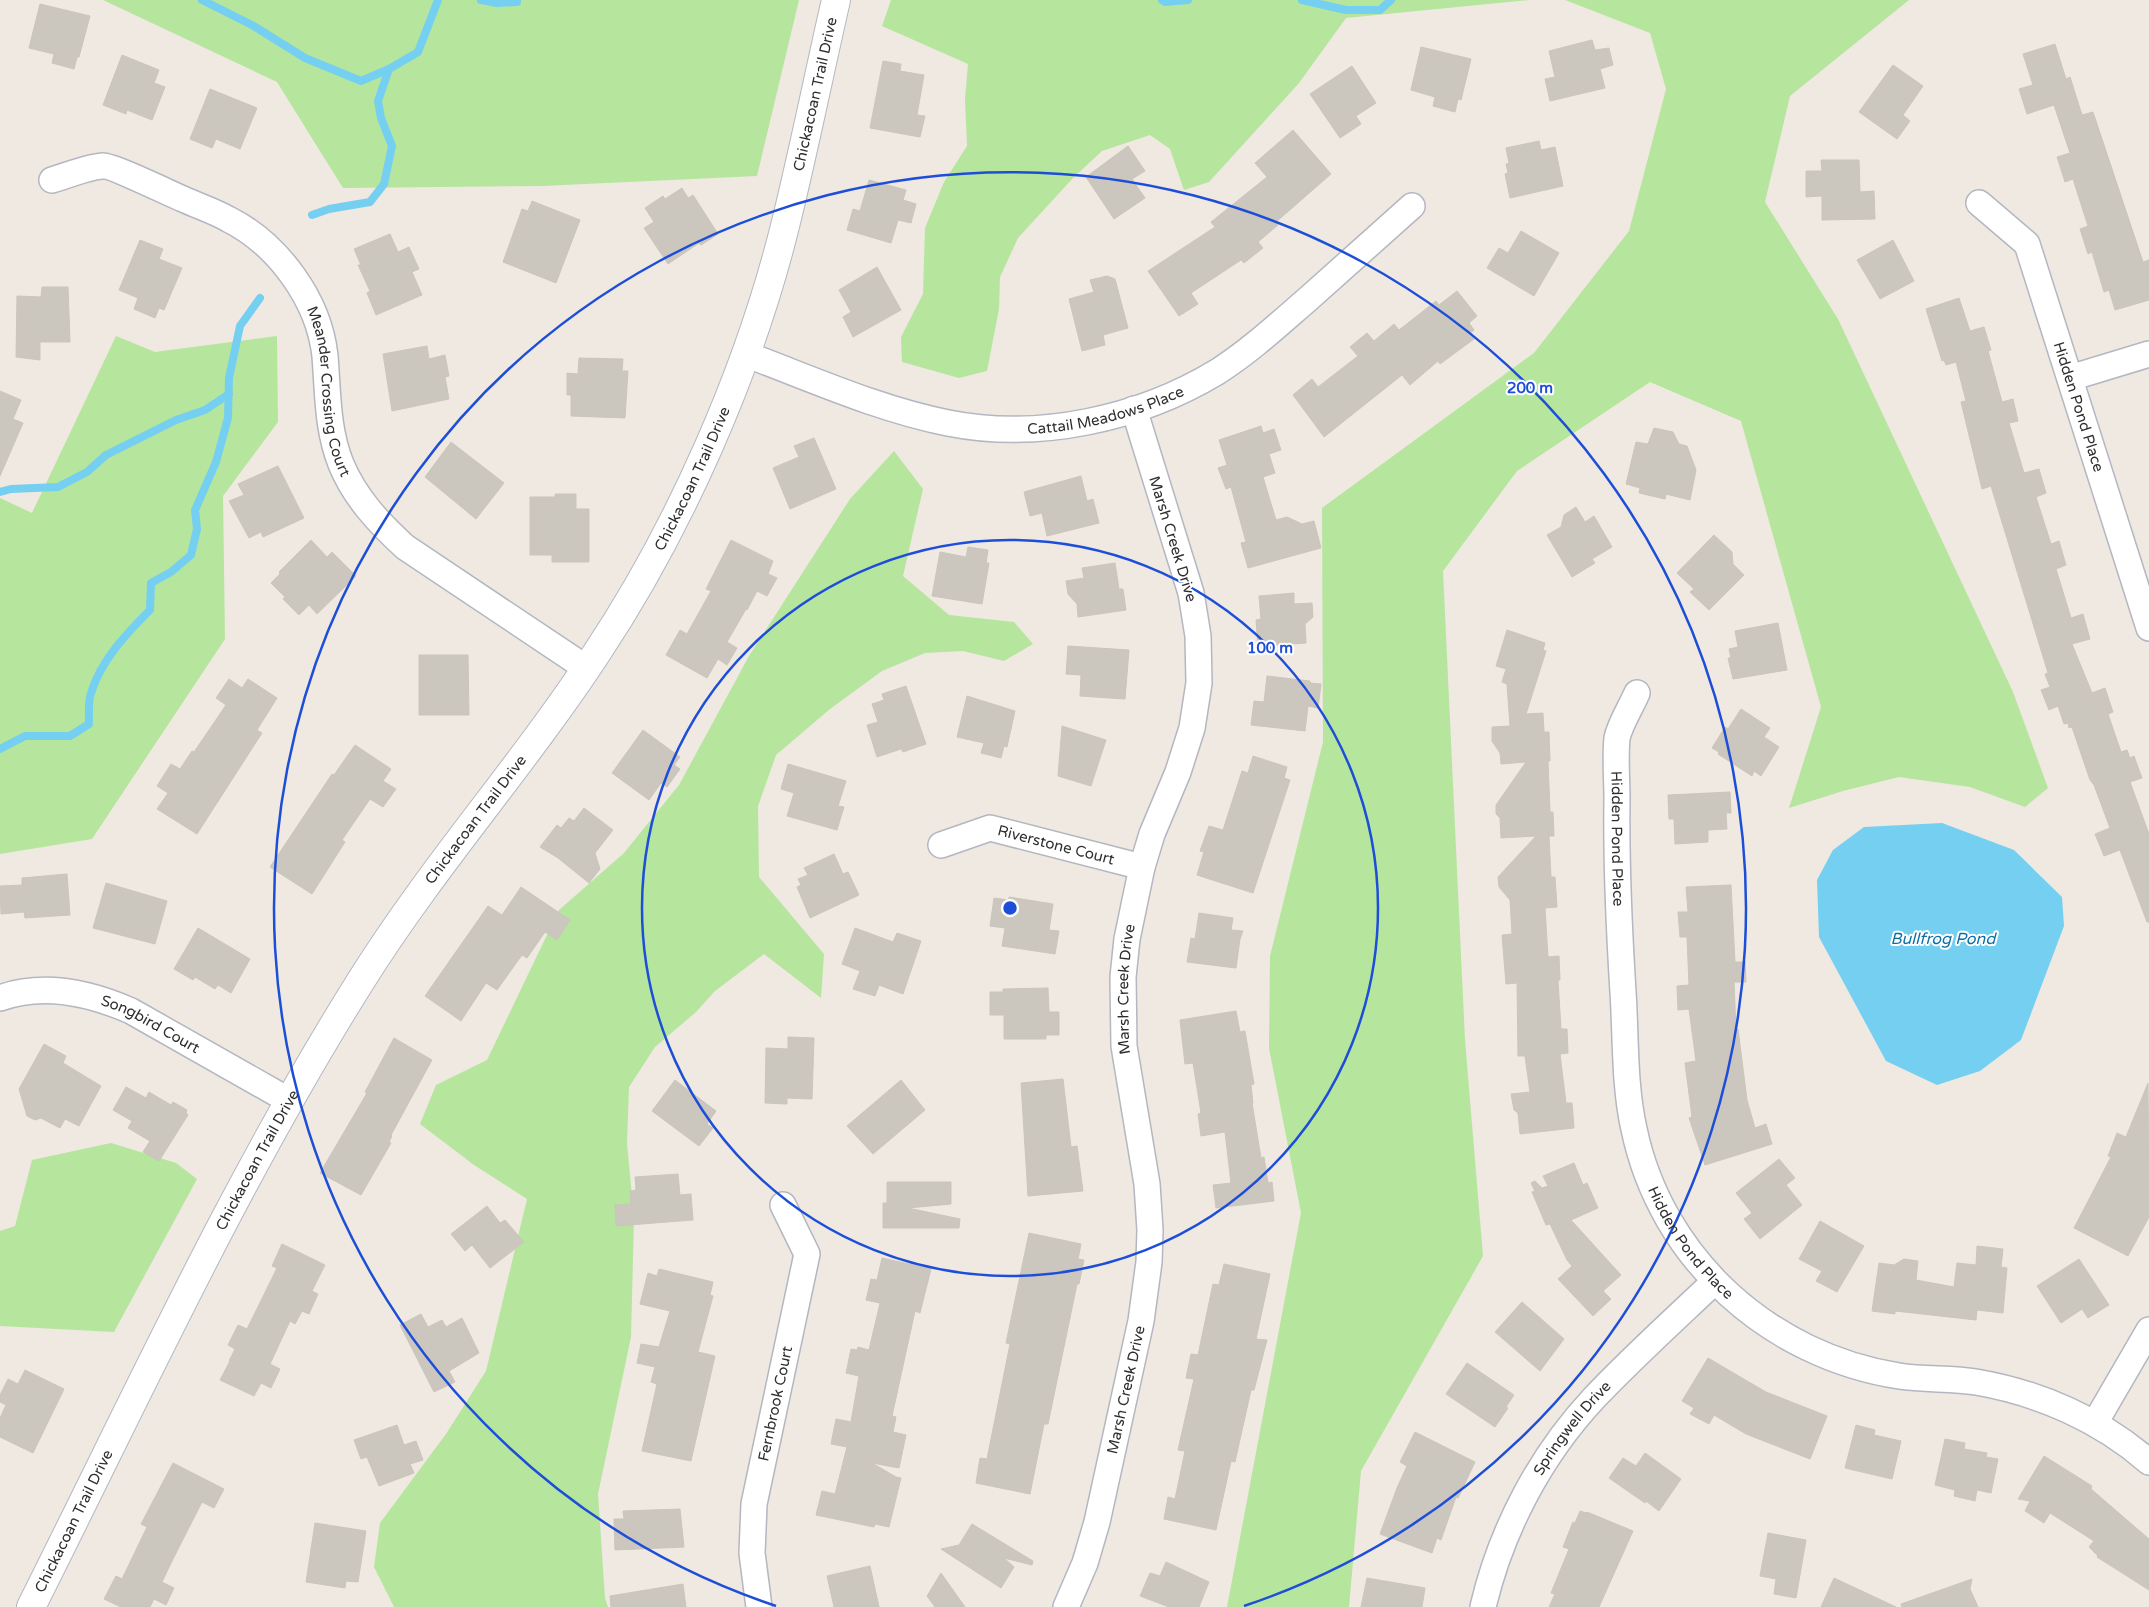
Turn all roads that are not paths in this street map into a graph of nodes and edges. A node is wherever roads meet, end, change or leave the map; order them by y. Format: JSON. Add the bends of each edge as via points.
{"nodes":[{"id":1,"x":836,"y":0,"type":"edge"},
{"id":2,"x":52,"y":180,"type":"dead end"},
{"id":3,"x":1979,"y":203,"type":"dead end"},
{"id":4,"x":1412,"y":206,"type":"dead end"},
{"id":5,"x":745,"y":354,"type":"junction"},
{"id":6,"x":2149,"y":354,"type":"edge"},
{"id":7,"x":2070,"y":378,"type":"junction"},
{"id":8,"x":1134,"y":409,"type":"junction"},
{"id":9,"x":2149,"y":628,"type":"edge"},
{"id":10,"x":586,"y":668,"type":"junction"},
{"id":11,"x":1637,"y":693,"type":"dead end"},
{"id":12,"x":942,"y":845,"type":"dead end"},
{"id":13,"x":1142,"y":867,"type":"junction"},
{"id":14,"x":0,"y":998,"type":"edge"},
{"id":15,"x":288,"y":1100,"type":"junction"},
{"id":16,"x":783,"y":1205,"type":"dead end"},
{"id":17,"x":1714,"y":1282,"type":"junction"},
{"id":18,"x":2149,"y":1330,"type":"edge"},
{"id":19,"x":2095,"y":1424,"type":"junction"},
{"id":20,"x":2149,"y":1462,"type":"edge"},
{"id":21,"x":31,"y":1607,"type":"edge"},
{"id":22,"x":759,"y":1607,"type":"edge"},
{"id":23,"x":1066,"y":1607,"type":"edge"},
{"id":24,"x":1483,"y":1607,"type":"edge"}],
"edges":[{"from":1,"to":5,"type":"street","name":"Chickacoan Trail Drive","via":[[786,225]]},
{"from":2,"to":10,"type":"street","name":"Meander Crossing Court","via":[[104,165],[228,219],[259,239],[283,263],[303,291],[316,321],[324,354],[330,429],[341,464],[358,496],[405,548]]},
{"from":3,"to":7,"type":"street","name":"Hidden Pond Place","via":[[2026,244]]},
{"from":4,"to":8,"type":"street","name":"Cattail Meadows Place","via":[[1257,344],[1217,372],[1174,394]]},
{"from":5,"to":8,"type":"street","name":"Cattail Meadows Place","via":[[901,412],[950,423],[1000,428],[1049,427],[1096,420]]},
{"from":5,"to":10,"type":"street","name":"Chickacoan Trail Drive","via":[[693,480],[648,568]]},
{"from":6,"to":7,"type":"street"},
{"from":7,"to":9,"type":"street","name":"Hidden Pond Place"},
{"from":8,"to":13,"type":"street","name":"Marsh Creek Drive","via":[[1192,593],[1198,636],[1199,683],[1192,728]]},
{"from":10,"to":15,"type":"street","name":"Chickacoan Trail Drive","via":[[364,975]]},
{"from":11,"to":17,"type":"street","name":"Hidden Pond Place","via":[[1618,737],[1616,867],[1630,1106],[1640,1154],[1656,1195],[1676,1234]]},
{"from":12,"to":13,"type":"street","name":"Riverstone Court","via":[[990,828]]},
{"from":13,"to":23,"type":"street","name":"Marsh Creek Drive","via":[[1127,940],[1123,1015],[1129,1081],[1148,1184],[1150,1230],[1146,1292],[1097,1522],[1085,1563]]},
{"from":14,"to":15,"type":"street","name":"Songbird Court","via":[[40,991],[73,992],[103,999],[131,1011]]},
{"from":15,"to":21,"type":"street","name":"Chickacoan Trail Drive","via":[[237,1195]]},
{"from":16,"to":22,"type":"street","name":"Fernbrook Court","via":[[807,1254],[754,1504],[752,1553]]},
{"from":17,"to":19,"type":"street","name":"Hidden Pond Place","via":[[1746,1311],[1816,1353],[1858,1368],[1901,1376],[1975,1382],[2028,1394]]},
{"from":17,"to":24,"type":"street","name":"Springwell Drive","via":[[1594,1398],[1561,1438],[1531,1484],[1506,1533]]},
{"from":18,"to":19,"type":"street"},
{"from":19,"to":20,"type":"street","name":"Hidden Pond Place"}]}
